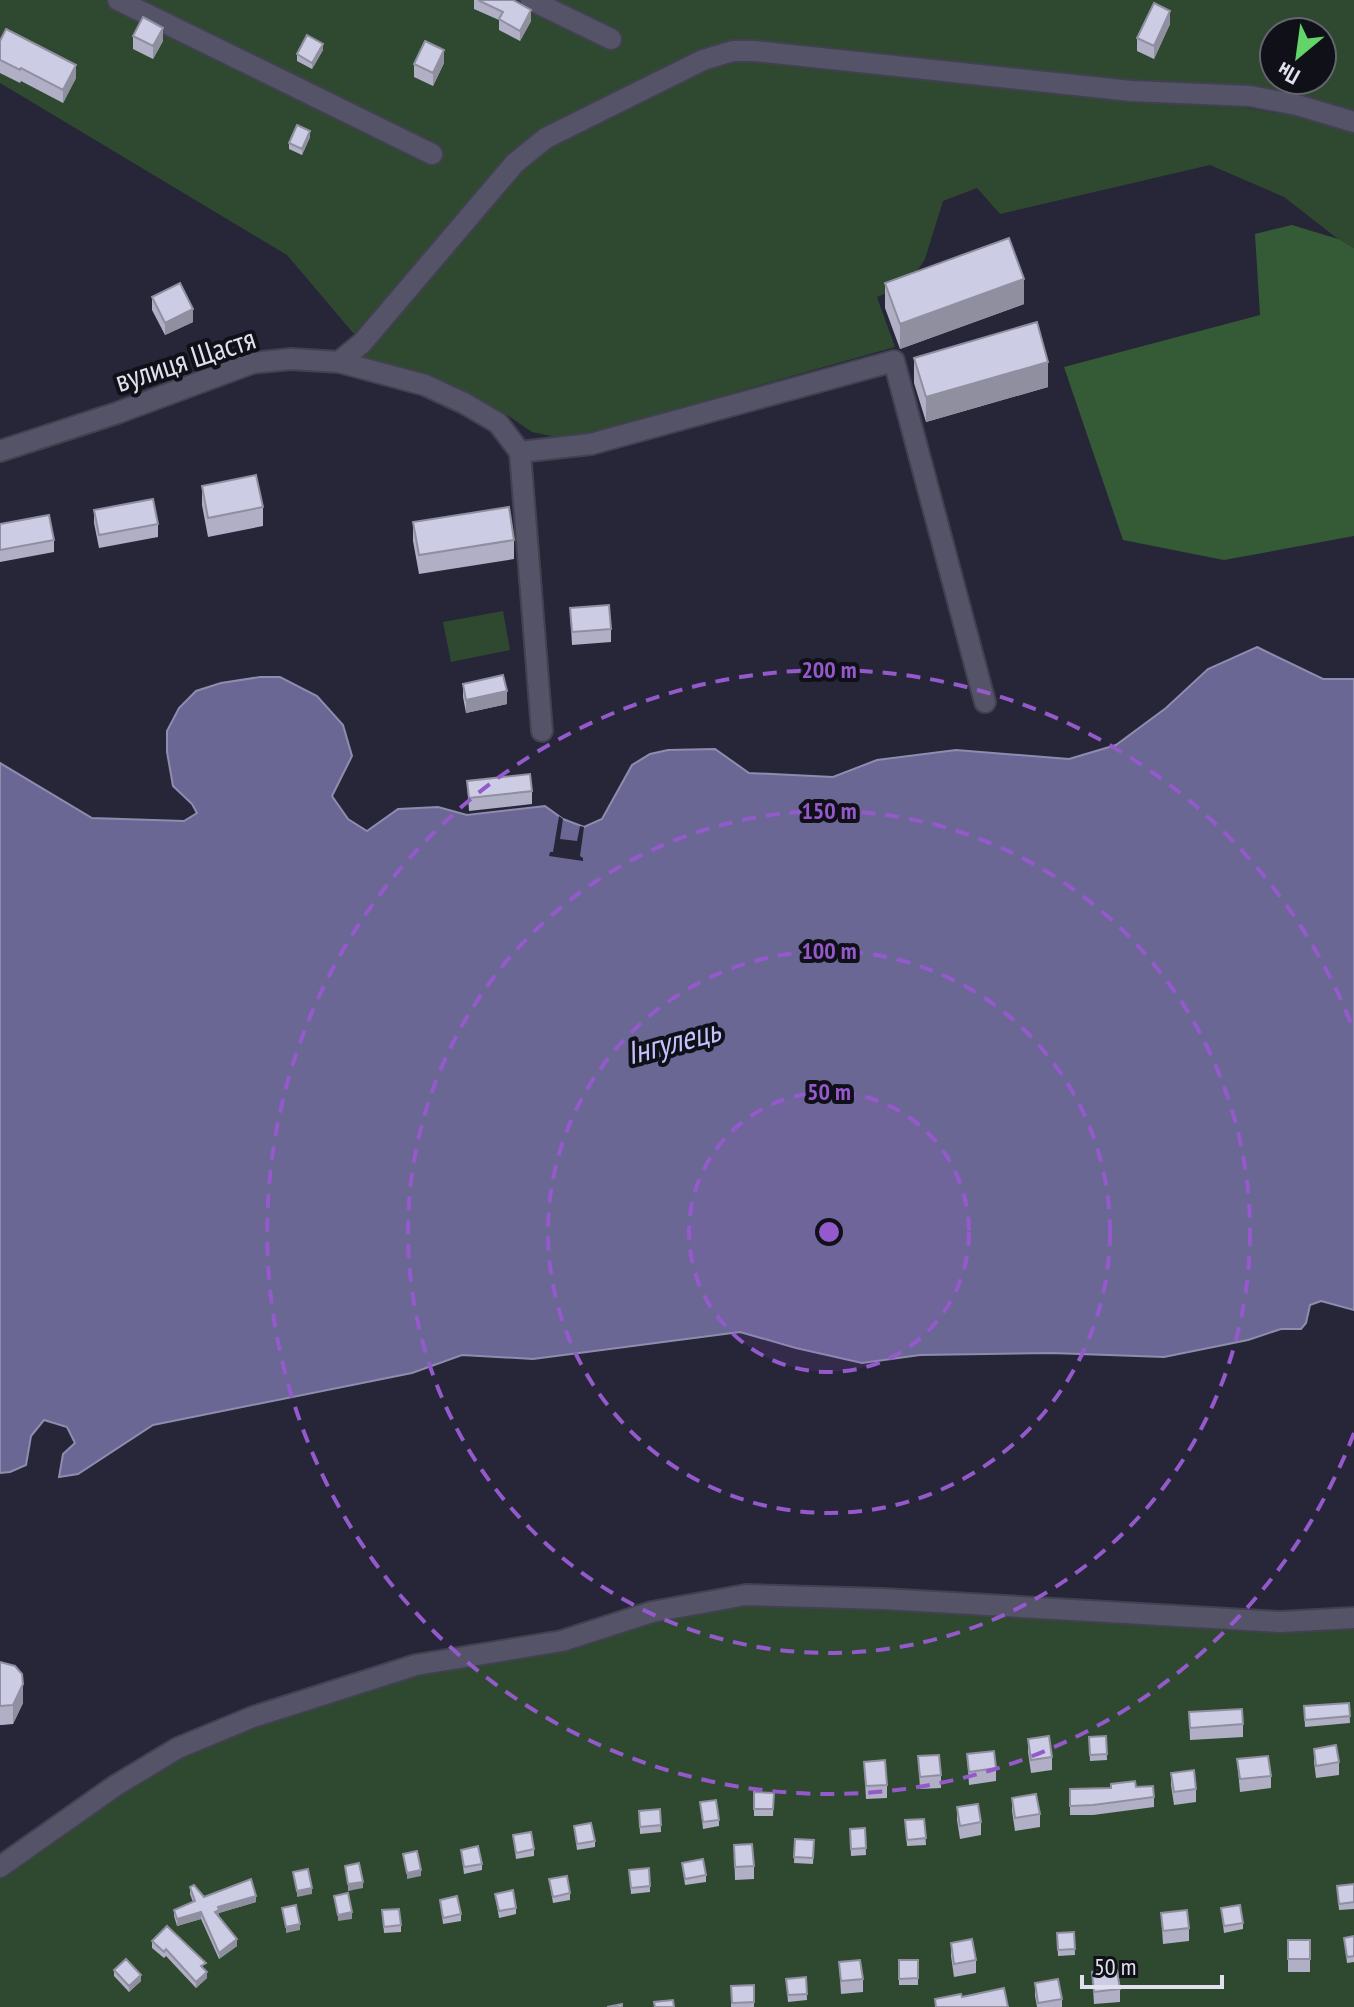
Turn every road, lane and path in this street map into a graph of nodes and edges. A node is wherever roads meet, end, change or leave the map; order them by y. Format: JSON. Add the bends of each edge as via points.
{"nodes":[{"id":1,"x":118,"y":0,"type":"edge"},
{"id":2,"x":531,"y":0,"type":"edge"},
{"id":3,"x":611,"y":39,"type":"dead end"},
{"id":4,"x":1354,"y":122,"type":"edge"},
{"id":5,"x":432,"y":154,"type":"dead end"},
{"id":6,"x":339,"y":362,"type":"junction"},
{"id":7,"x":0,"y":451,"type":"edge"},
{"id":8,"x":520,"y":452,"type":"junction"},
{"id":9,"x":985,"y":702,"type":"dead end"},
{"id":10,"x":542,"y":731,"type":"dead end"},
{"id":11,"x":1354,"y":1618,"type":"edge"},
{"id":12,"x":0,"y":1867,"type":"edge"}],
"edges":[{"from":1,"to":5,"type":"street"},
{"from":2,"to":3,"type":"street"},
{"from":4,"to":6,"type":"street","via":[[1250,96],[1131,91],[733,51],[703,60],[546,138],[515,163],[362,343]]},
{"from":6,"to":7,"type":"street","name":"вулиця Щастя","via":[[252,363]]},
{"from":6,"to":8,"type":"street","name":"вулиця Щастя","via":[[425,385],[464,403],[498,423]]},
{"from":8,"to":9,"type":"street","via":[[591,444],[894,361]]},
{"from":8,"to":10,"type":"street"},
{"from":11,"to":12,"type":"street","via":[[1280,1622],[746,1595],[683,1606],[562,1641],[416,1665],[253,1717],[178,1748]]}]}
